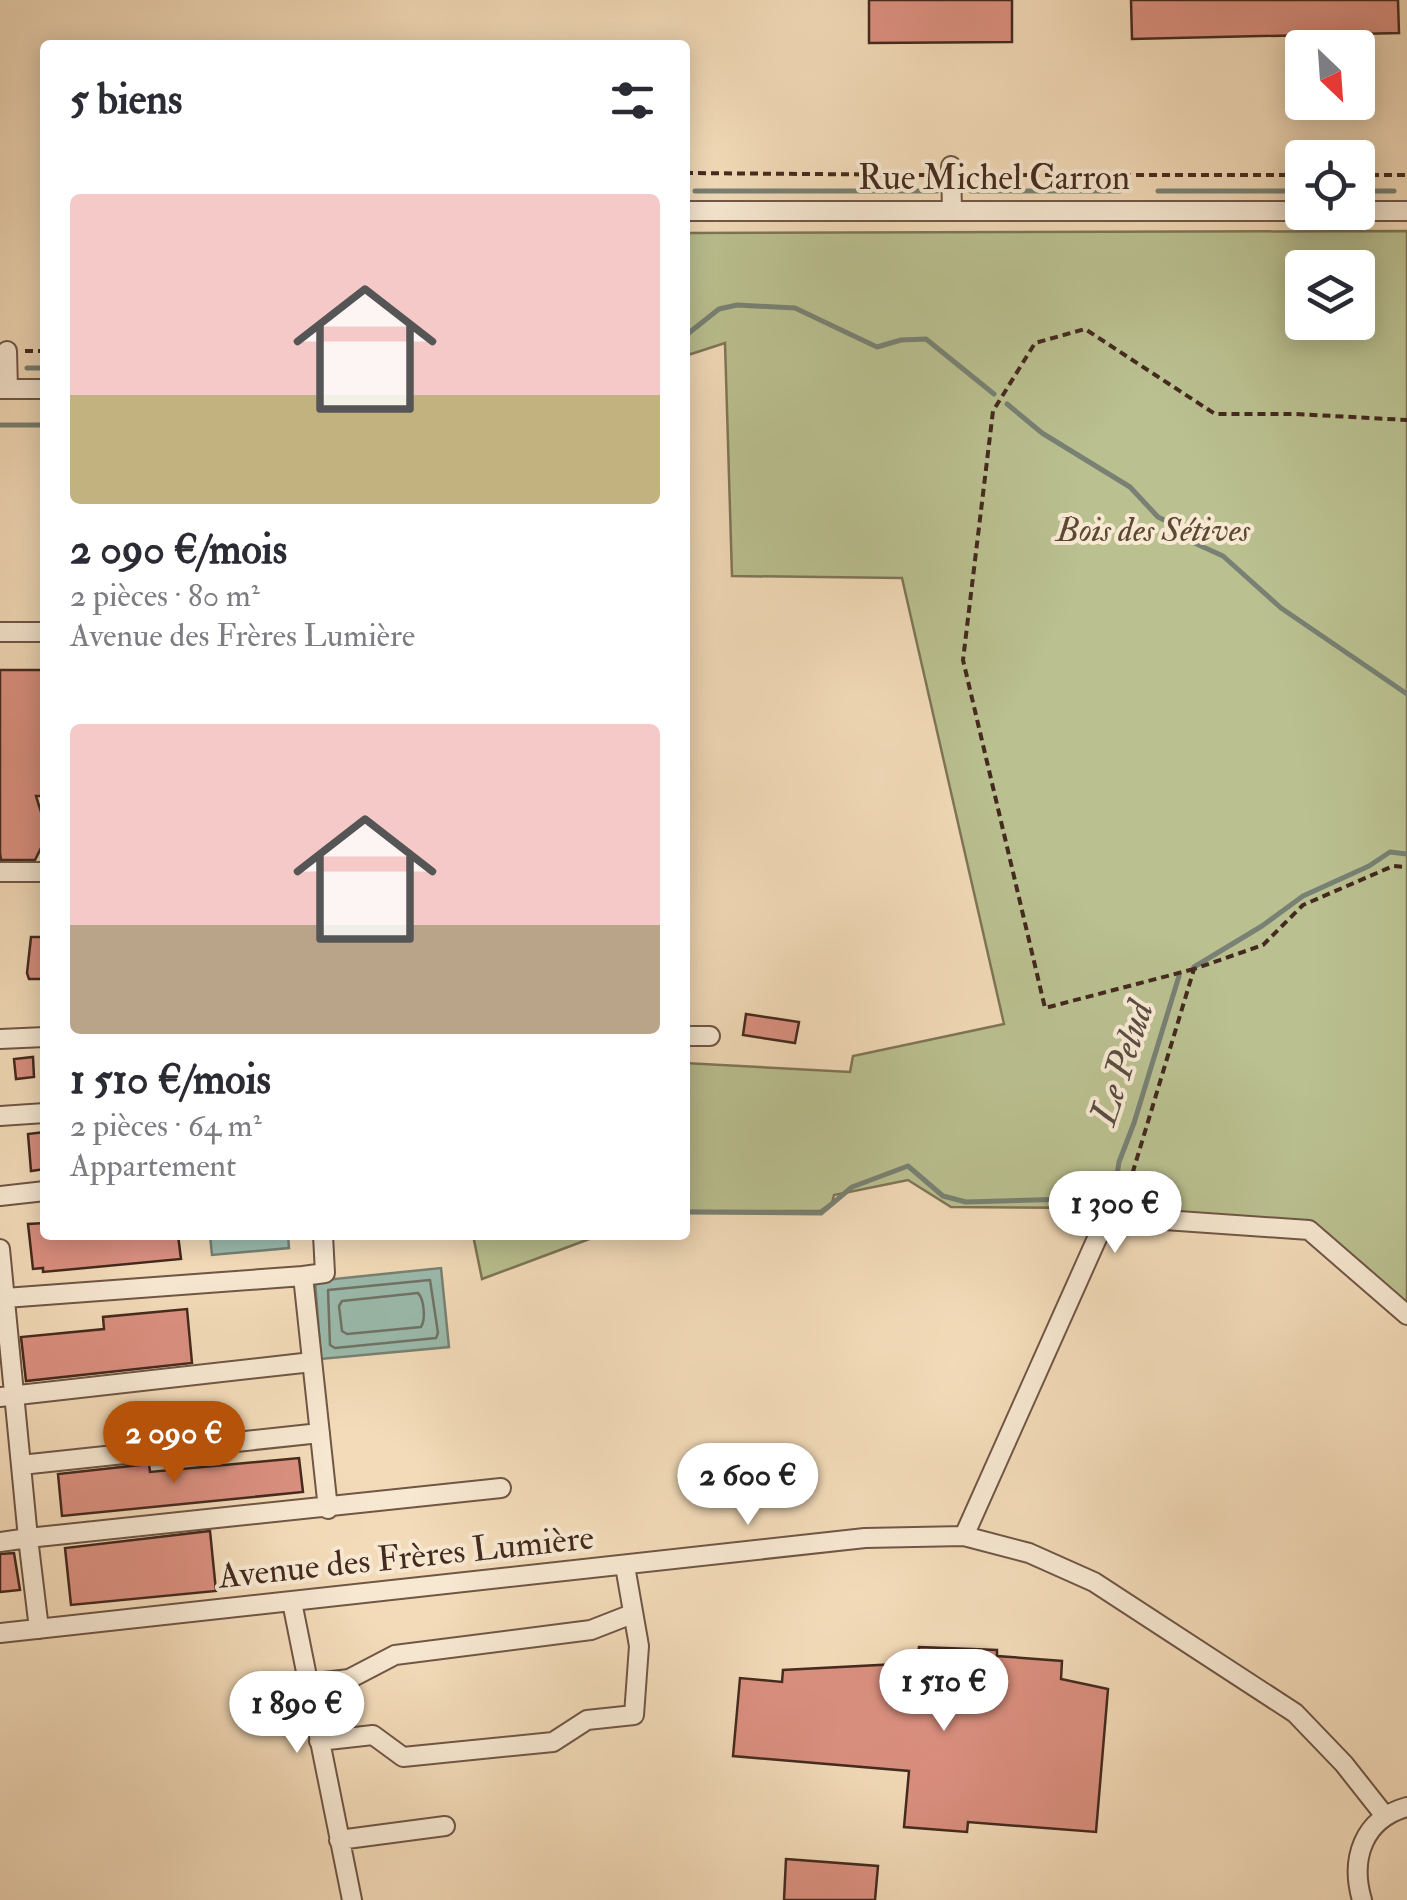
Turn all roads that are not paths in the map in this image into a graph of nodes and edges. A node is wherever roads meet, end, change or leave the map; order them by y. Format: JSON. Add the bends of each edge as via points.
{"nodes":[{"id":1,"x":951,"y":170,"type":"road end"},
{"id":2,"x":952,"y":210,"type":"junction"},
{"id":3,"x":690,"y":211,"type":"edge"},
{"id":4,"x":1285,"y":211,"type":"edge"},
{"id":5,"x":1375,"y":211,"type":"edge"},
{"id":6,"x":1407,"y":211,"type":"edge"},
{"id":7,"x":7,"y":351,"type":"dead end"},
{"id":8,"x":4,"y":389,"type":"edge"},
{"id":9,"x":40,"y":389,"type":"edge"},
{"id":10,"x":0,"y":632,"type":"edge"},
{"id":11,"x":40,"y":632,"type":"edge"},
{"id":12,"x":0,"y":872,"type":"edge"},
{"id":13,"x":40,"y":872,"type":"edge"},
{"id":14,"x":690,"y":1036,"type":"edge"},
{"id":15,"x":710,"y":1036,"type":"dead end"},
{"id":16,"x":40,"y":1037,"type":"edge"},
{"id":17,"x":0,"y":1038,"type":"edge"},
{"id":18,"x":40,"y":1113,"type":"edge"},
{"id":19,"x":0,"y":1116,"type":"edge"},
{"id":20,"x":40,"y":1192,"type":"edge"},
{"id":21,"x":0,"y":1196,"type":"edge"},
{"id":22,"x":322,"y":1240,"type":"edge"},
{"id":23,"x":0,"y":1250,"type":"edge"},
{"id":24,"x":303,"y":1276,"type":"junction"},
{"id":25,"x":5,"y":1298,"type":"junction"},
{"id":26,"x":1407,"y":1316,"type":"edge"},
{"id":27,"x":312,"y":1362,"type":"junction"},
{"id":28,"x":7,"y":1396,"type":"edge"},
{"id":29,"x":320,"y":1433,"type":"junction"},
{"id":30,"x":22,"y":1466,"type":"junction"},
{"id":31,"x":501,"y":1488,"type":"dead end"},
{"id":32,"x":328,"y":1508,"type":"junction"},
{"id":33,"x":964,"y":1536,"type":"junction"},
{"id":34,"x":28,"y":1538,"type":"junction"},
{"id":35,"x":0,"y":1542,"type":"edge"},
{"id":36,"x":625,"y":1566,"type":"junction"},
{"id":37,"x":292,"y":1602,"type":"junction"},
{"id":38,"x":632,"y":1614,"type":"junction"},
{"id":39,"x":39,"y":1630,"type":"junction"},
{"id":40,"x":0,"y":1634,"type":"edge"},
{"id":41,"x":308,"y":1684,"type":"junction"},
{"id":42,"x":318,"y":1741,"type":"junction"},
{"id":43,"x":1407,"y":1807,"type":"edge"},
{"id":44,"x":1385,"y":1816,"type":"junction"},
{"id":45,"x":445,"y":1826,"type":"dead end"},
{"id":46,"x":339,"y":1840,"type":"junction"},
{"id":47,"x":352,"y":1900,"type":"edge"},
{"id":48,"x":1362,"y":1900,"type":"edge"}],
"edges":[{"from":1,"to":2,"type":"street"},
{"from":2,"to":3,"type":"street","name":"Rue Michel Carron"},
{"from":2,"to":4,"type":"street","name":"Rue Michel Carron"},
{"from":5,"to":6,"type":"street"},
{"from":7,"to":8,"type":"street"},
{"from":8,"to":9,"type":"street"},
{"from":10,"to":11,"type":"street"},
{"from":12,"to":13,"type":"street"},
{"from":14,"to":15,"type":"street"},
{"from":16,"to":17,"type":"street"},
{"from":18,"to":19,"type":"street"},
{"from":20,"to":21,"type":"street"},
{"from":22,"to":24,"type":"street","via":[[325,1273]]},
{"from":23,"to":25,"type":"street"},
{"from":24,"to":25,"type":"street"},
{"from":24,"to":27,"type":"street"},
{"from":25,"to":28,"type":"street"},
{"from":26,"to":33,"type":"street","via":[[1309,1230],[1107,1216]]},
{"from":27,"to":28,"type":"street"},
{"from":27,"to":29,"type":"street"},
{"from":28,"to":30,"type":"street"},
{"from":29,"to":30,"type":"street"},
{"from":29,"to":32,"type":"street"},
{"from":30,"to":34,"type":"street"},
{"from":31,"to":32,"type":"street"},
{"from":32,"to":34,"type":"street"},
{"from":33,"to":36,"type":"street","name":"Avenue des Frères Lumière","via":[[865,1538]]},
{"from":33,"to":44,"type":"street","name":"Avenue des Frères Lumière","via":[[1030,1553],[1094,1582],[1295,1713]]},
{"from":34,"to":35,"type":"street"},
{"from":34,"to":39,"type":"street"},
{"from":36,"to":37,"type":"street","name":"Avenue des Frères Lumière"},
{"from":36,"to":38,"type":"street"},
{"from":37,"to":39,"type":"street","name":"Avenue des Frères Lumière"},
{"from":37,"to":41,"type":"street"},
{"from":38,"to":41,"type":"street","via":[[591,1630],[395,1654],[349,1680]]},
{"from":38,"to":42,"type":"street","via":[[639,1646],[634,1715],[587,1720],[553,1742],[403,1757],[373,1735]]},
{"from":39,"to":40,"type":"street","name":"Avenue des Frères Lumière"},
{"from":41,"to":42,"type":"street"},
{"from":42,"to":46,"type":"street"},
{"from":43,"to":44,"type":"street"},
{"from":44,"to":48,"type":"street","via":[[1359,1850]]},
{"from":45,"to":46,"type":"street"},
{"from":46,"to":47,"type":"street"}]}
